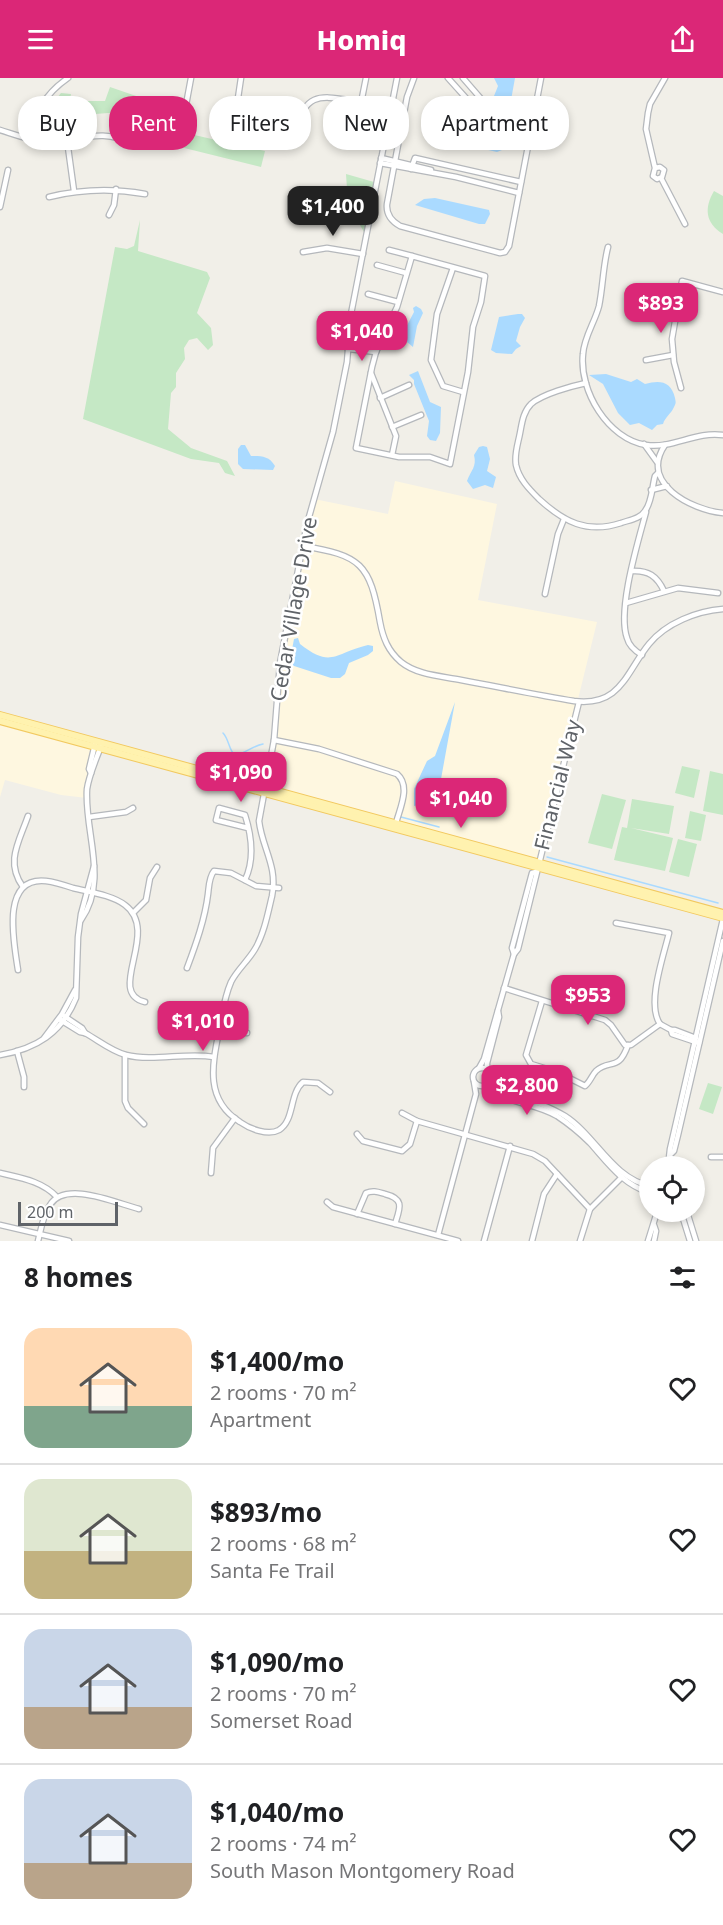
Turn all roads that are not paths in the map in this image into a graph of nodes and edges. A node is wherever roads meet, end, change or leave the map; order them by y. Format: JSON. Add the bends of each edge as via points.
{"nodes":[{"id":1,"x":68,"y":78,"type":"edge"},
{"id":2,"x":192,"y":78,"type":"edge"},
{"id":3,"x":241,"y":78,"type":"edge"},
{"id":4,"x":366,"y":78,"type":"edge"},
{"id":5,"x":397,"y":78,"type":"edge"},
{"id":6,"x":414,"y":78,"type":"edge"},
{"id":7,"x":448,"y":78,"type":"edge"},
{"id":8,"x":463,"y":78,"type":"edge"},
{"id":9,"x":541,"y":78,"type":"edge"},
{"id":10,"x":665,"y":78,"type":"edge"},
{"id":11,"x":48,"y":96,"type":"edge"},
{"id":12,"x":188,"y":96,"type":"edge"},
{"id":13,"x":238,"y":96,"type":"edge"},
{"id":14,"x":362,"y":96,"type":"edge"},
{"id":15,"x":393,"y":96,"type":"edge"},
{"id":16,"x":0,"y":130,"type":"edge"},
{"id":17,"x":18,"y":135,"type":"edge"},
{"id":18,"x":68,"y":150,"type":"edge"},
{"id":19,"x":382,"y":150,"type":"edge"},
{"id":20,"x":380,"y":161,"type":"junction"},
{"id":21,"x":394,"y":164,"type":"junction"},
{"id":22,"x":412,"y":167,"type":"junction"},
{"id":23,"x":655,"y":168,"type":"junction"},
{"id":24,"x":8,"y":170,"type":"dead end"},
{"id":25,"x":661,"y":178,"type":"junction"},
{"id":26,"x":521,"y":182,"type":"junction"},
{"id":27,"x":116,"y":189,"type":"junction"},
{"id":28,"x":74,"y":191,"type":"junction"},
{"id":29,"x":519,"y":193,"type":"junction"},
{"id":30,"x":145,"y":194,"type":"dead end"},
{"id":31,"x":49,"y":197,"type":"dead end"},
{"id":32,"x":0,"y":207,"type":"edge"},
{"id":33,"x":109,"y":215,"type":"dead end"},
{"id":34,"x":685,"y":224,"type":"dead end"},
{"id":35,"x":608,"y":247,"type":"dead end"},
{"id":36,"x":389,"y":250,"type":"dead end"},
{"id":37,"x":303,"y":252,"type":"dead end"},
{"id":38,"x":363,"y":254,"type":"junction"},
{"id":39,"x":412,"y":256,"type":"junction"},
{"id":40,"x":377,"y":265,"type":"dead end"},
{"id":41,"x":453,"y":268,"type":"junction"},
{"id":42,"x":406,"y":273,"type":"junction"},
{"id":43,"x":723,"y":292,"type":"edge"},
{"id":44,"x":368,"y":294,"type":"dead end"},
{"id":45,"x":398,"y":302,"type":"junction"},
{"id":46,"x":348,"y":347,"type":"junction"},
{"id":47,"x":376,"y":351,"type":"junction"},
{"id":48,"x":673,"y":355,"type":"junction"},
{"id":49,"x":646,"y":360,"type":"dead end"},
{"id":50,"x":371,"y":373,"type":"junction"},
{"id":51,"x":586,"y":383,"type":"junction"},
{"id":52,"x":409,"y":385,"type":"dead end"},
{"id":53,"x":681,"y":388,"type":"dead end"},
{"id":54,"x":464,"y":392,"type":"junction"},
{"id":55,"x":380,"y":398,"type":"junction"},
{"id":56,"x":421,"y":415,"type":"dead end"},
{"id":57,"x":392,"y":426,"type":"junction"},
{"id":58,"x":723,"y":435,"type":"edge"},
{"id":59,"x":644,"y":444,"type":"junction"},
{"id":60,"x":665,"y":445,"type":"junction"},
{"id":61,"x":392,"y":455,"type":"junction"},
{"id":62,"x":657,"y":462,"type":"junction"},
{"id":63,"x":658,"y":473,"type":"junction"},
{"id":64,"x":667,"y":486,"type":"junction"},
{"id":65,"x":651,"y":490,"type":"junction"},
{"id":66,"x":646,"y":510,"type":"junction"},
{"id":67,"x":723,"y":513,"type":"edge"},
{"id":68,"x":564,"y":519,"type":"junction"},
{"id":69,"x":302,"y":546,"type":"junction"},
{"id":70,"x":632,"y":571,"type":"junction"},
{"id":71,"x":664,"y":591,"type":"junction"},
{"id":72,"x":717,"y":593,"type":"dead end"},
{"id":73,"x":546,"y":594,"type":"dead end"},
{"id":74,"x":626,"y":603,"type":"junction"},
{"id":75,"x":723,"y":609,"type":"edge"},
{"id":76,"x":642,"y":655,"type":"junction"},
{"id":77,"x":579,"y":702,"type":"junction"},
{"id":78,"x":0,"y":716,"type":"edge"},
{"id":79,"x":0,"y":721,"type":"edge"},
{"id":80,"x":274,"y":740,"type":"junction"},
{"id":81,"x":98,"y":745,"type":"junction"},
{"id":82,"x":263,"y":790,"type":"junction"},
{"id":83,"x":133,"y":808,"type":"dead end"},
{"id":84,"x":28,"y":816,"type":"dead end"},
{"id":85,"x":89,"y":817,"type":"junction"},
{"id":86,"x":396,"y":823,"type":"junction"},
{"id":87,"x":248,"y":828,"type":"junction"},
{"id":88,"x":157,"y":867,"type":"dead end"},
{"id":89,"x":537,"y":867,"type":"junction"},
{"id":90,"x":245,"y":880,"type":"junction"},
{"id":91,"x":23,"y":887,"type":"junction"},
{"id":92,"x":273,"y":887,"type":"junction"},
{"id":93,"x":279,"y":888,"type":"dead end"},
{"id":94,"x":89,"y":893,"type":"junction"},
{"id":95,"x":133,"y":913,"type":"junction"},
{"id":96,"x":723,"y":913,"type":"edge"},
{"id":97,"x":723,"y":919,"type":"edge"},
{"id":98,"x":616,"y":923,"type":"dead end"},
{"id":99,"x":723,"y":942,"type":"edge"},
{"id":100,"x":187,"y":968,"type":"dead end"},
{"id":101,"x":18,"y":970,"type":"dead end"},
{"id":102,"x":504,"y":988,"type":"junction"},
{"id":103,"x":542,"y":1001,"type":"junction"},
{"id":104,"x":145,"y":1002,"type":"dead end"},
{"id":105,"x":498,"y":1011,"type":"junction"},
{"id":106,"x":63,"y":1018,"type":"junction"},
{"id":107,"x":660,"y":1024,"type":"junction"},
{"id":108,"x":219,"y":1028,"type":"junction"},
{"id":109,"x":247,"y":1033,"type":"dead end"},
{"id":110,"x":697,"y":1040,"type":"junction"},
{"id":111,"x":628,"y":1045,"type":"junction"},
{"id":112,"x":17,"y":1051,"type":"junction"},
{"id":113,"x":0,"y":1055,"type":"edge"},
{"id":114,"x":125,"y":1055,"type":"junction"},
{"id":115,"x":214,"y":1057,"type":"junction"},
{"id":116,"x":479,"y":1068,"type":"junction"},
{"id":117,"x":487,"y":1069,"type":"junction"},
{"id":118,"x":474,"y":1082,"type":"junction"},
{"id":119,"x":486,"y":1085,"type":"junction"},
{"id":120,"x":24,"y":1087,"type":"dead end"},
{"id":121,"x":330,"y":1092,"type":"dead end"},
{"id":122,"x":476,"y":1094,"type":"junction"},
{"id":123,"x":402,"y":1113,"type":"dead end"},
{"id":124,"x":235,"y":1118,"type":"junction"},
{"id":125,"x":417,"y":1121,"type":"junction"},
{"id":126,"x":144,"y":1124,"type":"dead end"},
{"id":127,"x":357,"y":1134,"type":"dead end"},
{"id":128,"x":466,"y":1134,"type":"junction"},
{"id":129,"x":510,"y":1146,"type":"junction"},
{"id":130,"x":670,"y":1156,"type":"edge"},
{"id":131,"x":711,"y":1157,"type":"dead end"},
{"id":132,"x":723,"y":1157,"type":"edge"},
{"id":133,"x":0,"y":1173,"type":"edge"},
{"id":134,"x":211,"y":1173,"type":"dead end"},
{"id":135,"x":557,"y":1174,"type":"junction"},
{"id":136,"x":623,"y":1177,"type":"junction"},
{"id":137,"x":639,"y":1184,"type":"edge"},
{"id":138,"x":639,"y":1189,"type":"edge"},
{"id":139,"x":57,"y":1197,"type":"junction"},
{"id":140,"x":327,"y":1202,"type":"dead end"},
{"id":141,"x":139,"y":1209,"type":"dead end"},
{"id":142,"x":590,"y":1209,"type":"junction"},
{"id":143,"x":357,"y":1214,"type":"junction"},
{"id":144,"x":655,"y":1222,"type":"edge"},
{"id":145,"x":684,"y":1222,"type":"edge"},
{"id":146,"x":690,"y":1222,"type":"edge"},
{"id":147,"x":395,"y":1224,"type":"junction"},
{"id":148,"x":0,"y":1225,"type":"edge"},
{"id":149,"x":654,"y":1225,"type":"junction"},
{"id":150,"x":40,"y":1233,"type":"junction"},
{"id":151,"x":438,"y":1235,"type":"junction"},
{"id":152,"x":38,"y":1241,"type":"edge"},
{"id":153,"x":69,"y":1241,"type":"edge"},
{"id":154,"x":458,"y":1241,"type":"edge"},
{"id":155,"x":484,"y":1241,"type":"edge"},
{"id":156,"x":531,"y":1241,"type":"edge"},
{"id":157,"x":580,"y":1241,"type":"edge"},
{"id":158,"x":648,"y":1241,"type":"edge"},
{"id":159,"x":654,"y":1241,"type":"edge"},
{"id":160,"x":690,"y":1241,"type":"edge"},
{"id":161,"x":696,"y":1241,"type":"edge"}],
"edges":[{"from":1,"to":11,"type":"street"},
{"from":2,"to":12,"type":"street"},
{"from":3,"to":13,"type":"street"},
{"from":4,"to":14,"type":"street"},
{"from":5,"to":15,"type":"street","name":"Cedar Village Drive"},
{"from":6,"to":21,"type":"street"},
{"from":7,"to":8,"type":"street","via":[[475,108],[483,109],[483,101]]},
{"from":9,"to":26,"type":"street"},
{"from":10,"to":23,"type":"street","via":[[650,104],[646,129]]},
{"from":16,"to":17,"type":"street"},
{"from":18,"to":28,"type":"street"},
{"from":19,"to":20,"type":"street","name":"Cedar Village Drive"},
{"from":20,"to":21,"type":"street"},
{"from":20,"to":38,"type":"street","name":"Cedar Village Drive"},
{"from":21,"to":22,"type":"street"},
{"from":21,"to":29,"type":"street","via":[[386,209],[393,222],[495,252],[503,253],[508,248]]},
{"from":22,"to":26,"type":"street","via":[[415,158]]},
{"from":22,"to":29,"type":"street"},
{"from":23,"to":25,"type":"street","via":[[653,176]]},
{"from":23,"to":25,"type":"street","via":[[664,170]]},
{"from":24,"to":32,"type":"street"},
{"from":25,"to":34,"type":"street"},
{"from":26,"to":29,"type":"street"},
{"from":27,"to":28,"type":"street"},
{"from":27,"to":30,"type":"street"},
{"from":27,"to":33,"type":"street"},
{"from":28,"to":31,"type":"street"},
{"from":35,"to":51,"type":"street","via":[[598,307],[583,352]]},
{"from":36,"to":39,"type":"street"},
{"from":37,"to":38,"type":"street","via":[[327,248]]},
{"from":38,"to":46,"type":"street","name":"Cedar Village Drive"},
{"from":39,"to":41,"type":"street"},
{"from":39,"to":42,"type":"street"},
{"from":40,"to":42,"type":"street"},
{"from":41,"to":54,"type":"street","via":[[437,314],[431,360],[443,386]]},
{"from":41,"to":54,"type":"street","via":[[485,276]]},
{"from":42,"to":45,"type":"street"},
{"from":43,"to":48,"type":"street","via":[[682,281],[672,334]]},
{"from":44,"to":45,"type":"street"},
{"from":45,"to":47,"type":"street"},
{"from":46,"to":47,"type":"street"},
{"from":46,"to":69,"type":"street","name":"Cedar Village Drive","via":[[330,447]]},
{"from":47,"to":50,"type":"street"},
{"from":48,"to":49,"type":"street"},
{"from":48,"to":53,"type":"street"},
{"from":50,"to":55,"type":"street"},
{"from":50,"to":61,"type":"street","via":[[356,448]]},
{"from":51,"to":59,"type":"street","via":[[606,420],[624,435]]},
{"from":51,"to":68,"type":"street","via":[[542,397],[530,405],[517,447],[516,465],[523,481]]},
{"from":52,"to":55,"type":"street"},
{"from":54,"to":61,"type":"street","via":[[450,464],[430,457]]},
{"from":55,"to":57,"type":"street"},
{"from":56,"to":57,"type":"street"},
{"from":57,"to":61,"type":"street","via":[[396,436]]},
{"from":58,"to":60,"type":"street","via":[[699,435]]},
{"from":59,"to":60,"type":"street"},
{"from":59,"to":62,"type":"street"},
{"from":60,"to":62,"type":"street"},
{"from":62,"to":63,"type":"street"},
{"from":63,"to":64,"type":"street"},
{"from":63,"to":65,"type":"street"},
{"from":64,"to":65,"type":"street"},
{"from":64,"to":67,"type":"street","via":[[694,506]]},
{"from":65,"to":66,"type":"street"},
{"from":66,"to":68,"type":"street","via":[[635,519],[604,528]]},
{"from":66,"to":70,"type":"street"},
{"from":68,"to":73,"type":"street"},
{"from":69,"to":77,"type":"street","via":[[344,555],[364,570],[374,590],[384,640],[395,657],[409,667],[432,675]]},
{"from":69,"to":80,"type":"street","name":"Cedar Village Drive","via":[[280,663]]},
{"from":70,"to":71,"type":"street","via":[[642,570],[654,576]]},
{"from":70,"to":74,"type":"street"},
{"from":71,"to":72,"type":"street","via":[[685,588]]},
{"from":71,"to":74,"type":"street"},
{"from":74,"to":76,"type":"street","via":[[627,638]]},
{"from":75,"to":76,"type":"street","via":[[701,612],[666,629]]},
{"from":76,"to":77,"type":"street","via":[[614,692],[597,700]]},
{"from":77,"to":89,"type":"street","name":"Financial Way"},
{"from":78,"to":81,"type":"main road"},
{"from":79,"to":81,"type":"main road"},
{"from":80,"to":82,"type":"street","name":"Cedar Village Drive"},
{"from":80,"to":86,"type":"street","via":[[324,751],[399,776],[404,790]]},
{"from":81,"to":82,"type":"main road"},
{"from":81,"to":85,"type":"street","via":[[89,769]]},
{"from":82,"to":86,"type":"main road"},
{"from":82,"to":89,"type":"main road"},
{"from":82,"to":92,"type":"street","name":"Cedar Village Drive","via":[[260,828],[271,861]]},
{"from":83,"to":85,"type":"street"},
{"from":84,"to":91,"type":"street","via":[[13,863]]},
{"from":85,"to":94,"type":"street","via":[[94,866]]},
{"from":86,"to":89,"type":"main road"},
{"from":87,"to":87,"type":"street","via":[[245,815],[219,808],[216,820]]},
{"from":87,"to":90,"type":"street","via":[[253,855]]},
{"from":88,"to":95,"type":"street","via":[[150,878],[146,900]]},
{"from":89,"to":96,"type":"main road"},
{"from":89,"to":97,"type":"main road"},
{"from":89,"to":102,"type":"street","name":"Financial Way","via":[[532,873]]},
{"from":90,"to":92,"type":"street","via":[[256,886]]},
{"from":90,"to":100,"type":"street","via":[[223,871],[212,873],[200,932]]},
{"from":91,"to":94,"type":"street","via":[[45,881]]},
{"from":91,"to":101,"type":"street","via":[[11,910]]},
{"from":92,"to":93,"type":"street"},
{"from":92,"to":108,"type":"street","name":"Cedar Village Drive","via":[[259,941],[231,982]]},
{"from":94,"to":95,"type":"street","via":[[121,902]]},
{"from":94,"to":106,"type":"street","via":[[77,944],[75,990]]},
{"from":95,"to":104,"type":"street","via":[[139,935],[129,989],[134,998]]},
{"from":97,"to":110,"type":"street"},
{"from":98,"to":107,"type":"street","via":[[669,933],[653,1004]]},
{"from":99,"to":110,"type":"street"},
{"from":102,"to":103,"type":"street"},
{"from":102,"to":105,"type":"street","name":"Financial Way"},
{"from":103,"to":111,"type":"street","via":[[605,1020]]},
{"from":103,"to":111,"type":"street","via":[[526,1055],[531,1064],[585,1086],[599,1068],[621,1059]]},
{"from":105,"to":116,"type":"street"},
{"from":105,"to":117,"type":"street"},
{"from":106,"to":112,"type":"street","via":[[44,1039]]},
{"from":106,"to":114,"type":"street"},
{"from":107,"to":110,"type":"street"},
{"from":107,"to":111,"type":"street"},
{"from":108,"to":109,"type":"street"},
{"from":108,"to":115,"type":"street","name":"Cedar Village Drive"},
{"from":110,"to":130,"type":"street"},
{"from":112,"to":113,"type":"street"},
{"from":112,"to":120,"type":"street"},
{"from":114,"to":115,"type":"street"},
{"from":114,"to":126,"type":"street","via":[[124,1101]]},
{"from":115,"to":124,"type":"street","name":"Cedar Village Drive","via":[[217,1093]]},
{"from":116,"to":117,"type":"street"},
{"from":116,"to":118,"type":"street","via":[[473,1074]]},
{"from":117,"to":119,"type":"street","via":[[491,1077]]},
{"from":118,"to":119,"type":"street"},
{"from":118,"to":122,"type":"street"},
{"from":119,"to":122,"type":"street"},
{"from":119,"to":136,"type":"street","via":[[506,1099],[558,1115]]},
{"from":121,"to":124,"type":"street","name":"Cedar Village Drive","via":[[318,1083],[303,1082],[287,1122],[276,1131],[250,1128]]},
{"from":122,"to":128,"type":"street"},
{"from":123,"to":125,"type":"street"},
{"from":124,"to":134,"type":"street","via":[[213,1148]]},
{"from":125,"to":127,"type":"street","via":[[410,1144],[402,1151],[363,1141]]},
{"from":125,"to":128,"type":"street"},
{"from":128,"to":129,"type":"street"},
{"from":128,"to":151,"type":"street"},
{"from":129,"to":135,"type":"street","via":[[545,1161]]},
{"from":129,"to":155,"type":"street"},
{"from":131,"to":132,"type":"street"},
{"from":133,"to":139,"type":"street","via":[[41,1184]]},
{"from":135,"to":142,"type":"street"},
{"from":135,"to":156,"type":"street","via":[[544,1194]]},
{"from":136,"to":137,"type":"street"},
{"from":136,"to":138,"type":"street"},
{"from":136,"to":142,"type":"street"},
{"from":139,"to":141,"type":"street","via":[[78,1193]]},
{"from":139,"to":150,"type":"street","via":[[47,1210]]},
{"from":140,"to":143,"type":"street"},
{"from":142,"to":157,"type":"street"},
{"from":143,"to":147,"type":"street"},
{"from":143,"to":147,"type":"street","via":[[366,1193],[390,1195],[400,1203]]},
{"from":144,"to":149,"type":"street"},
{"from":145,"to":160,"type":"street"},
{"from":146,"to":161,"type":"street"},
{"from":147,"to":151,"type":"street"},
{"from":148,"to":150,"type":"street"},
{"from":149,"to":158,"type":"street"},
{"from":149,"to":159,"type":"street"},
{"from":150,"to":152,"type":"street"},
{"from":150,"to":153,"type":"street"},
{"from":151,"to":154,"type":"street"}]}
